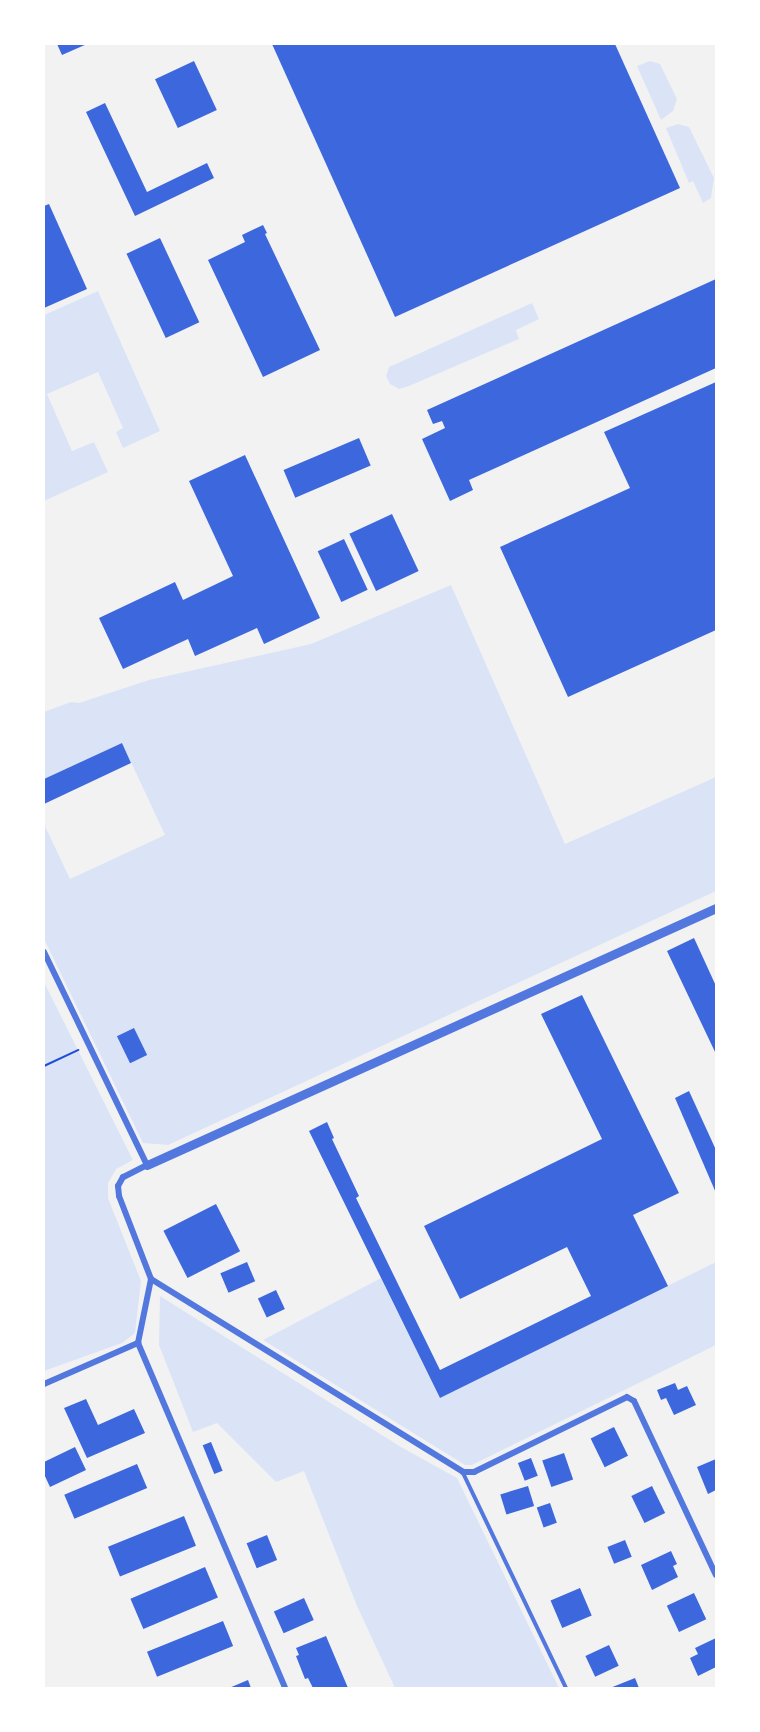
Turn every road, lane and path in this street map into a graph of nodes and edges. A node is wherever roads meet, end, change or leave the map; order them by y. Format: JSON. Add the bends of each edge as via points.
{"nodes":[{"id":1,"x":717,"y":908,"type":"edge"},
{"id":2,"x":44,"y":952,"type":"edge"},
{"id":3,"x":89,"y":1045,"type":"junction"},
{"id":4,"x":44,"y":1066,"type":"edge"},
{"id":5,"x":147,"y":1165,"type":"junction"},
{"id":6,"x":151,"y":1279,"type":"junction"},
{"id":7,"x":138,"y":1343,"type":"junction"},
{"id":8,"x":44,"y":1384,"type":"edge"},
{"id":9,"x":463,"y":1472,"type":"junction"},
{"id":10,"x":717,"y":1575,"type":"edge"},
{"id":11,"x":285,"y":1689,"type":"edge"},
{"id":12,"x":566,"y":1689,"type":"edge"}],
"edges":[{"from":1,"to":5,"type":"street"},
{"from":2,"to":3,"type":"street"},
{"from":3,"to":4,"type":"path"},
{"from":3,"to":5,"type":"street"},
{"from":5,"to":6,"type":"street","via":[[123,1177],[118,1196]]},
{"from":6,"to":7,"type":"street"},
{"from":6,"to":9,"type":"street"},
{"from":7,"to":8,"type":"street"},
{"from":7,"to":11,"type":"street"},
{"from":9,"to":10,"type":"street","via":[[474,1472],[627,1397],[634,1401]]},
{"from":9,"to":12,"type":"lane"}]}
